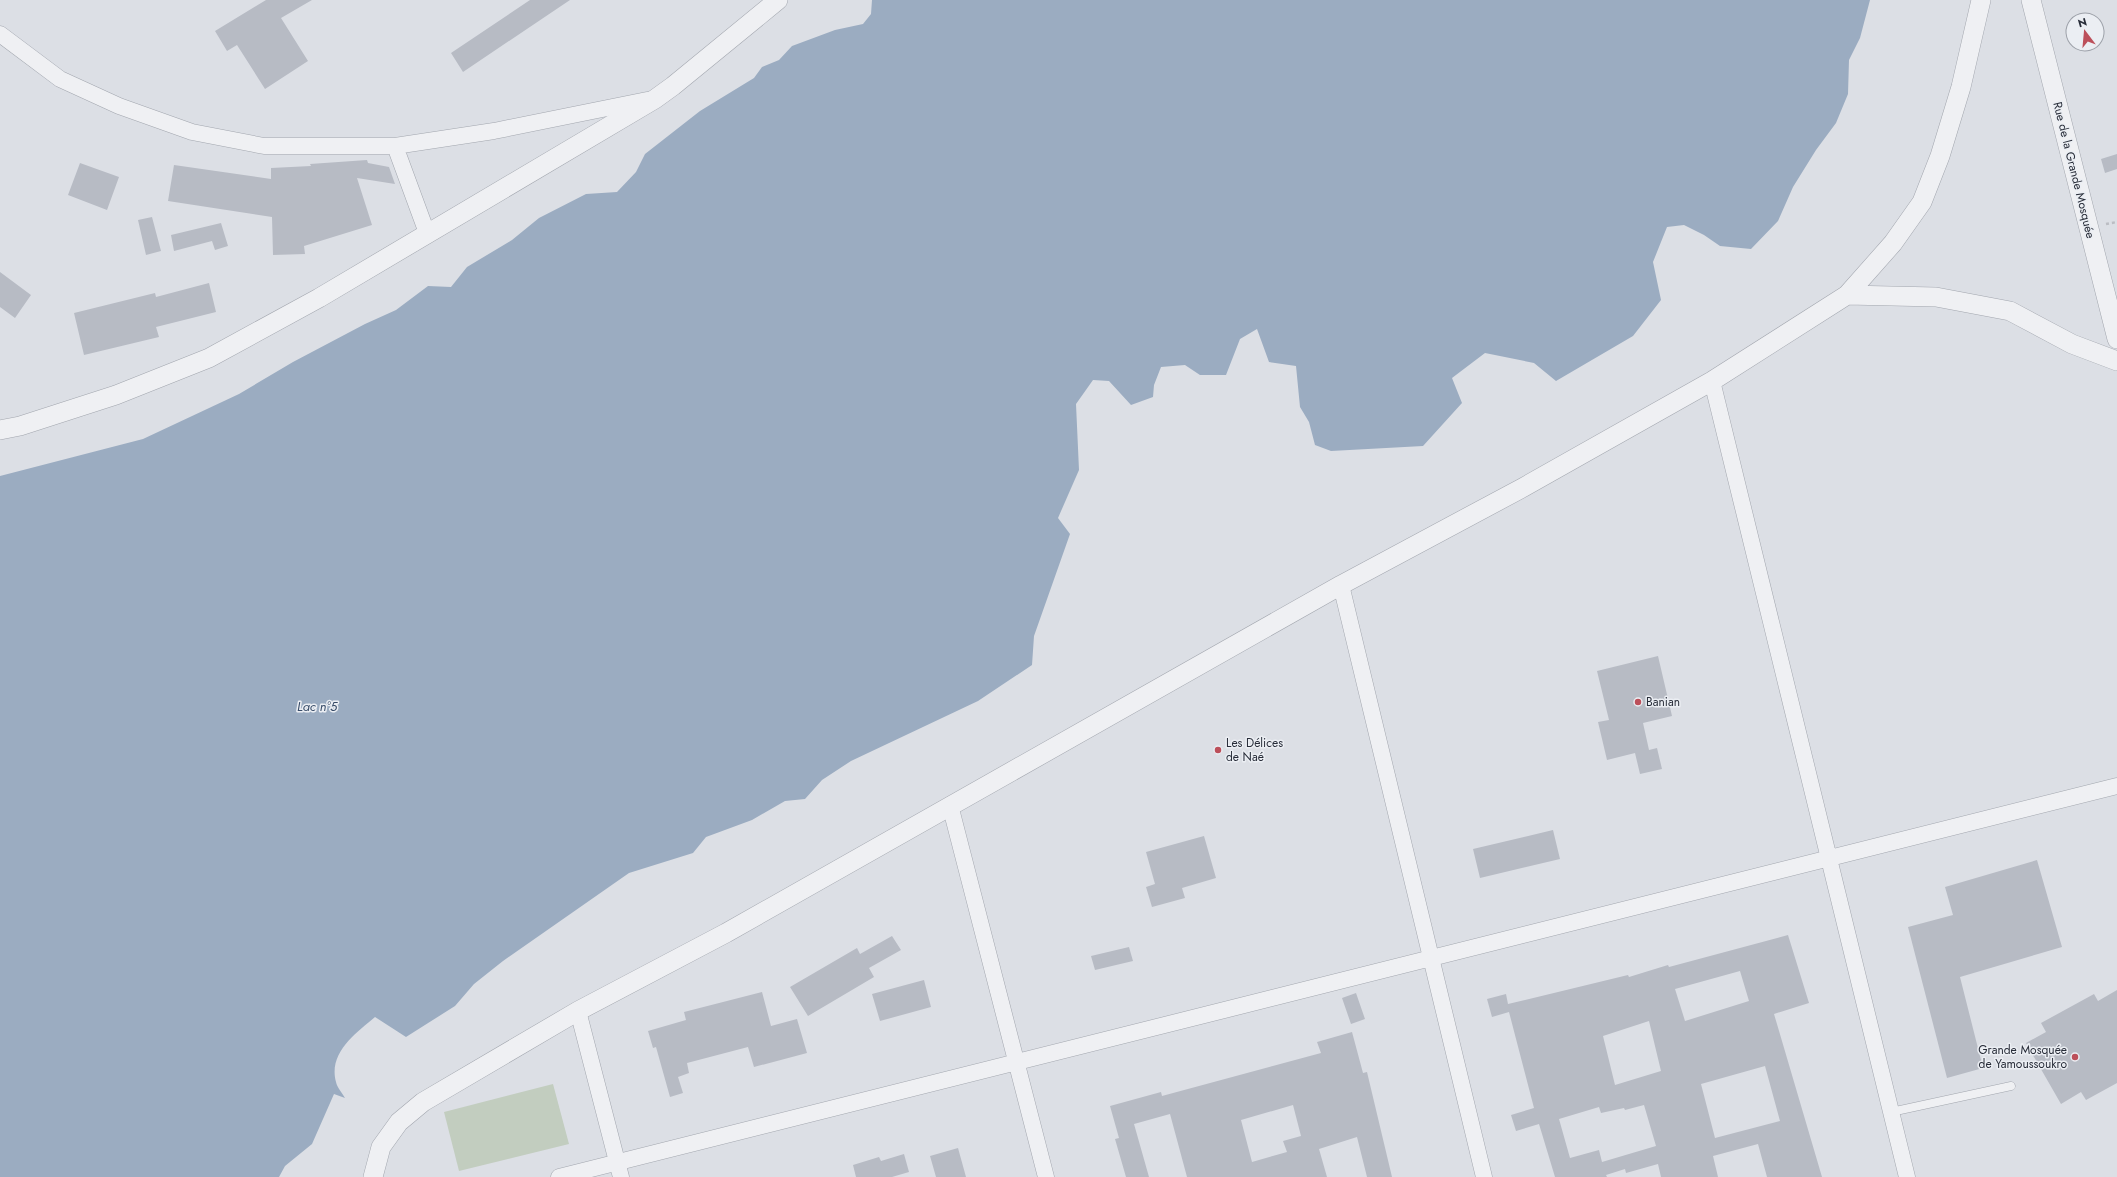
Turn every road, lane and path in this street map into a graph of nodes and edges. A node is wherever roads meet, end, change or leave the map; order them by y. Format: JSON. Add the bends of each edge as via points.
{"nodes":[{"id":1,"x":778,"y":0,"type":"edge"},
{"id":2,"x":1981,"y":0,"type":"edge"},
{"id":3,"x":2031,"y":0,"type":"edge"},
{"id":4,"x":0,"y":34,"type":"edge"},
{"id":5,"x":655,"y":99,"type":"junction"},
{"id":6,"x":395,"y":146,"type":"junction"},
{"id":7,"x":427,"y":233,"type":"junction"},
{"id":8,"x":1847,"y":295,"type":"junction"},
{"id":9,"x":2117,"y":339,"type":"edge"},
{"id":10,"x":2117,"y":361,"type":"edge"},
{"id":11,"x":1712,"y":381,"type":"junction"},
{"id":12,"x":0,"y":430,"type":"edge"},
{"id":13,"x":1341,"y":585,"type":"junction"},
{"id":14,"x":2117,"y":786,"type":"edge"},
{"id":15,"x":950,"y":805,"type":"junction"},
{"id":16,"x":1829,"y":858,"type":"junction"},
{"id":17,"x":1431,"y":958,"type":"junction"},
{"id":18,"x":578,"y":1011,"type":"junction"},
{"id":19,"x":1017,"y":1062,"type":"junction"},
{"id":20,"x":2011,"y":1086,"type":"dead end"},
{"id":21,"x":1891,"y":1112,"type":"junction"},
{"id":22,"x":619,"y":1170,"type":"edge"},
{"id":23,"x":373,"y":1177,"type":"edge"},
{"id":24,"x":559,"y":1177,"type":"edge"},
{"id":25,"x":1046,"y":1177,"type":"edge"},
{"id":26,"x":1484,"y":1177,"type":"edge"},
{"id":27,"x":1907,"y":1177,"type":"edge"}],
"edges":[{"from":1,"to":5,"type":"street"},
{"from":2,"to":8,"type":"street","via":[[1961,87],[1940,156],[1922,202],[1893,243]]},
{"from":3,"to":9,"type":"street","name":"Rue de la Grande Mosquée"},
{"from":4,"to":6,"type":"street","via":[[60,79],[118,106],[192,132],[264,146]]},
{"from":5,"to":6,"type":"street","via":[[479,134]]},
{"from":5,"to":7,"type":"street"},
{"from":6,"to":7,"type":"street"},
{"from":7,"to":12,"type":"street","via":[[319,298],[208,358],[116,395]]},
{"from":8,"to":10,"type":"street","via":[[1936,297],[2010,311],[2072,344]]},
{"from":8,"to":11,"type":"street"},
{"from":11,"to":13,"type":"street","via":[[1524,487]]},
{"from":11,"to":16,"type":"street"},
{"from":13,"to":15,"type":"street"},
{"from":13,"to":17,"type":"street"},
{"from":14,"to":16,"type":"street"},
{"from":15,"to":18,"type":"street","via":[[726,933]]},
{"from":15,"to":19,"type":"street"},
{"from":16,"to":17,"type":"street"},
{"from":16,"to":21,"type":"street"},
{"from":17,"to":19,"type":"street"},
{"from":17,"to":26,"type":"street"},
{"from":18,"to":22,"type":"street"},
{"from":18,"to":23,"type":"street","via":[[423,1102],[399,1122],[381,1147]]},
{"from":19,"to":22,"type":"street"},
{"from":19,"to":25,"type":"street"},
{"from":20,"to":21,"type":"lane"},
{"from":21,"to":27,"type":"street"},
{"from":22,"to":24,"type":"street"}]}
